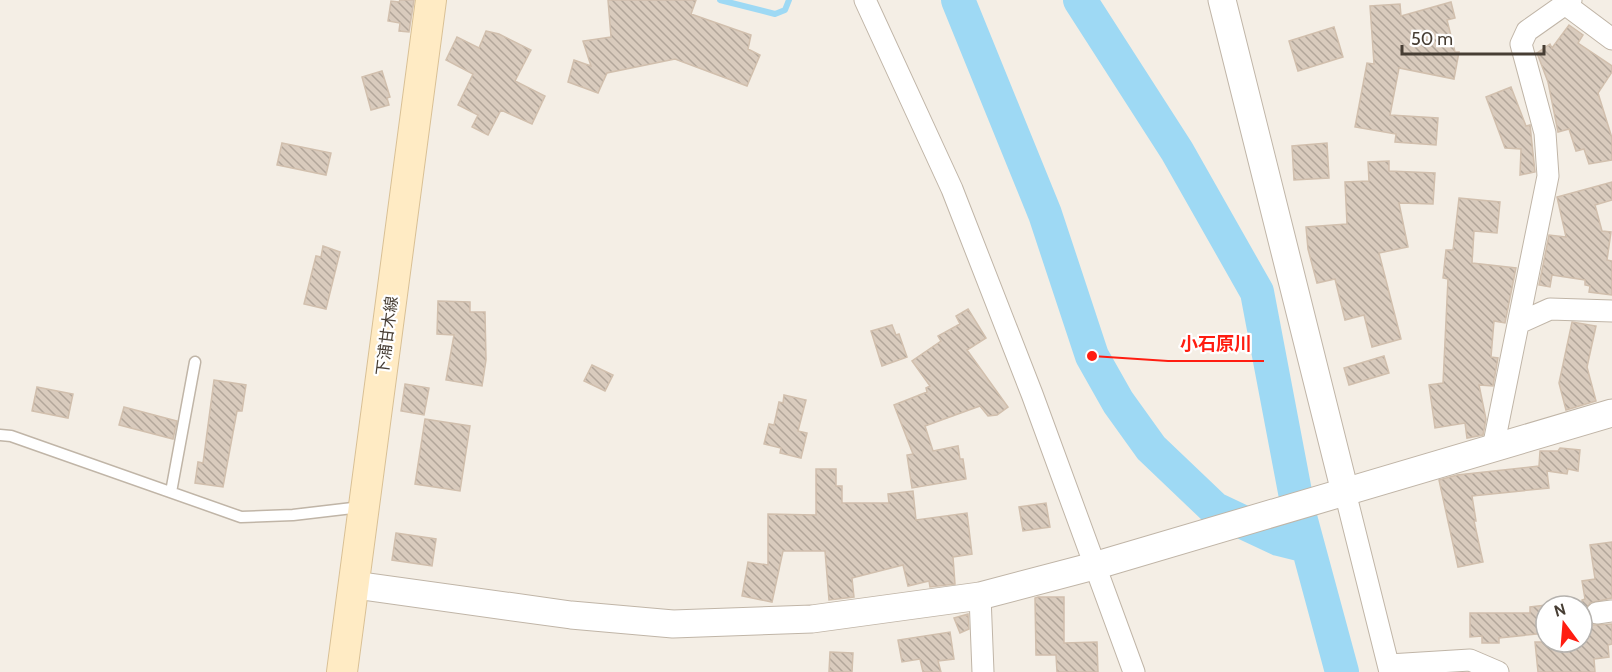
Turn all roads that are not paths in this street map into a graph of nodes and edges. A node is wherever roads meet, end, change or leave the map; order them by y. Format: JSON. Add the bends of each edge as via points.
{"nodes":[{"id":1,"x":431,"y":0,"type":"edge"},
{"id":2,"x":865,"y":0,"type":"edge"},
{"id":3,"x":1222,"y":0,"type":"edge"},
{"id":4,"x":1568,"y":2,"type":"edge"},
{"id":5,"x":1612,"y":39,"type":"edge"},
{"id":6,"x":1612,"y":311,"type":"edge"},
{"id":7,"x":1519,"y":323,"type":"junction"},
{"id":8,"x":195,"y":362,"type":"dead end"},
{"id":9,"x":1612,"y":413,"type":"edge"},
{"id":10,"x":0,"y":435,"type":"edge"},
{"id":11,"x":1493,"y":448,"type":"junction"},
{"id":12,"x":171,"y":492,"type":"junction"},
{"id":13,"x":1345,"y":492,"type":"junction"},
{"id":14,"x":364,"y":506,"type":"junction"},
{"id":15,"x":1099,"y":564,"type":"junction"},
{"id":16,"x":355,"y":585,"type":"junction"},
{"id":17,"x":980,"y":596,"type":"junction"},
{"id":18,"x":1389,"y":669,"type":"edge"},
{"id":19,"x":342,"y":672,"type":"edge"},
{"id":20,"x":983,"y":672,"type":"edge"},
{"id":21,"x":1134,"y":672,"type":"edge"},
{"id":22,"x":1498,"y":672,"type":"edge"}],
"edges":[{"from":1,"to":14,"type":"main road","name":"下浦甘木線"},
{"from":2,"to":15,"type":"street","via":[[952,189]]},
{"from":3,"to":13,"type":"street"},
{"from":4,"to":5,"type":"street"},
{"from":4,"to":7,"type":"street","via":[[1527,31],[1521,44],[1545,133],[1548,176]]},
{"from":6,"to":7,"type":"street","via":[[1550,309]]},
{"from":7,"to":11,"type":"street"},
{"from":8,"to":12,"type":"lane"},
{"from":9,"to":11,"type":"street"},
{"from":10,"to":12,"type":"lane"},
{"from":11,"to":13,"type":"street"},
{"from":12,"to":14,"type":"lane","via":[[241,517]]},
{"from":13,"to":15,"type":"street"},
{"from":13,"to":18,"type":"street"},
{"from":14,"to":16,"type":"main road","name":"下浦甘木線"},
{"from":15,"to":17,"type":"street"},
{"from":15,"to":21,"type":"street"},
{"from":16,"to":17,"type":"street","via":[[571,615],[673,624],[813,619]]},
{"from":16,"to":19,"type":"main road","name":"下浦甘木線"},
{"from":17,"to":20,"type":"street"},
{"from":18,"to":22,"type":"street","via":[[1470,660]]}]}
